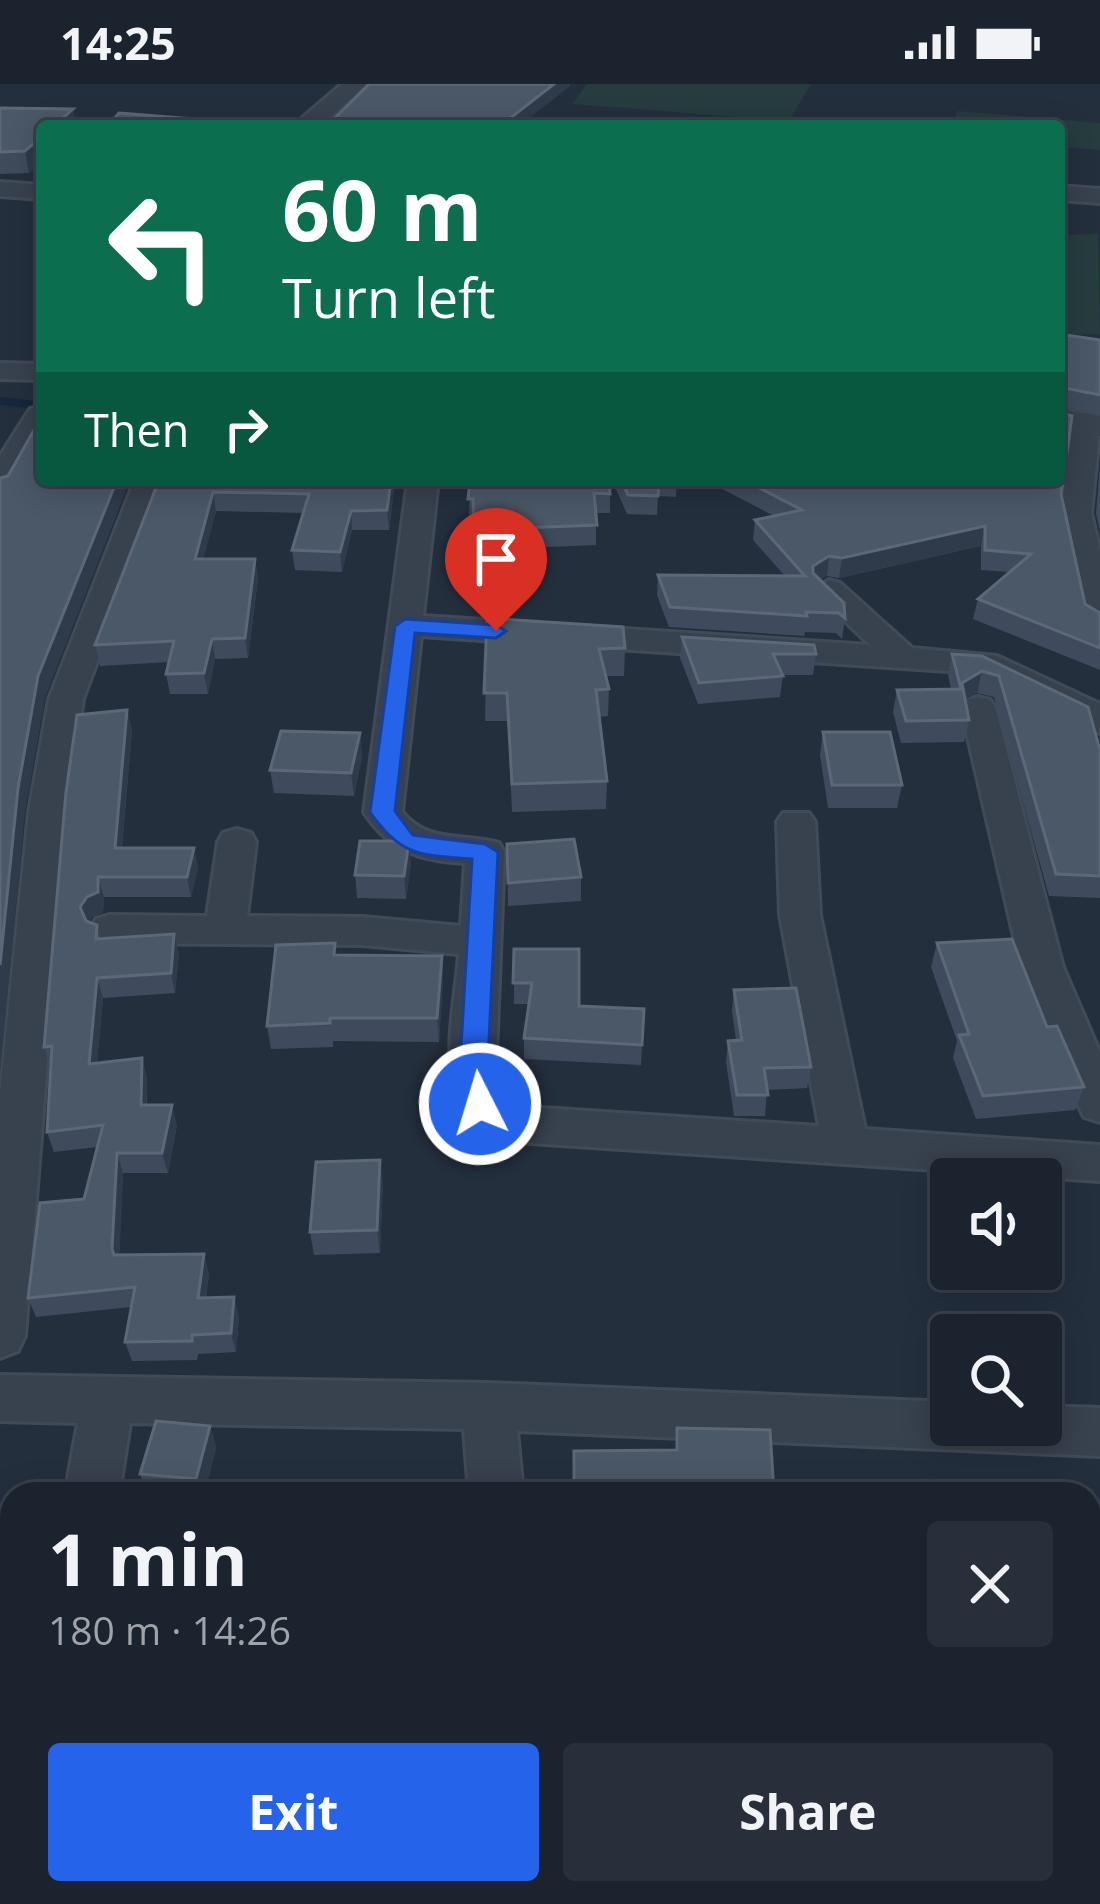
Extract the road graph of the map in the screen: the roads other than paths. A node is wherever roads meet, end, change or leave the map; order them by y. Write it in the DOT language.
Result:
graph roads {
  1 [pos="356,84"];
  2 [pos="312,120"];
  3 [pos="0,189"];
  4 [pos="36,192"];
  5 [pos="1065,193"];
  6 [pos="1100,196"];
  7 [pos="0,371"];
  8 [pos="36,372"];
  9 [pos="1082,423"];
  10 [pos="36,426"];
  11 [pos="0,485"];
  12 [pos="148,486"];
  13 [pos="422,486"];
  14 [pos="830,590"];
  15 [pos="1100,623"];
  16 [pos="405,626"];
  17 [pos="902,657"];
  18 [pos="977,707"];
  19 [pos="1099,718"];
  20 [pos="796,822"];
  21 [pos="237,842"];
  22 [pos="110,929"];
  23 [pos="225,930"];
  24 [pos="481,942"];
  25 [pos="1100,1105"];
  26 [pos="847,1147"];
  27 [pos="1100,1163"];
  28 [pos="0,1336"];
  29 [pos="0,1398"];
  30 [pos="108,1400"];
  31 [pos="488,1406"];
  32 [pos="1100,1432"];
  33 [pos="94,1482"];
  34 [pos="495,1482"];
  1 -- 2 [label="street"];
  3 -- 4 [label="street"];
  5 -- 6 [label="street"];
  7 -- 8 [label="street"];
  9 -- 15 [label="street"];
  10 -- 11 [label="street"];
  12 -- 28 [label="street"];
  13 -- 16 [label="street"];
  14 -- 17 [label="street"];
  16 -- 17 [label="street"];
  16 -- 24 [label="street"];
  17 -- 19 [label="street"];
  18 -- 25 [label="street"];
  20 -- 26 [label="street"];
  21 -- 23 [label="street"];
  22 -- 23 [label="street"];
  23 -- 24 [label="street"];
  24 -- 26 [label="street"];
  26 -- 27 [label="street"];
  29 -- 30 [label="street"];
  30 -- 31 [label="street"];
  30 -- 33 [label="street"];
  31 -- 32 [label="street"];
  31 -- 34 [label="street"];
}
